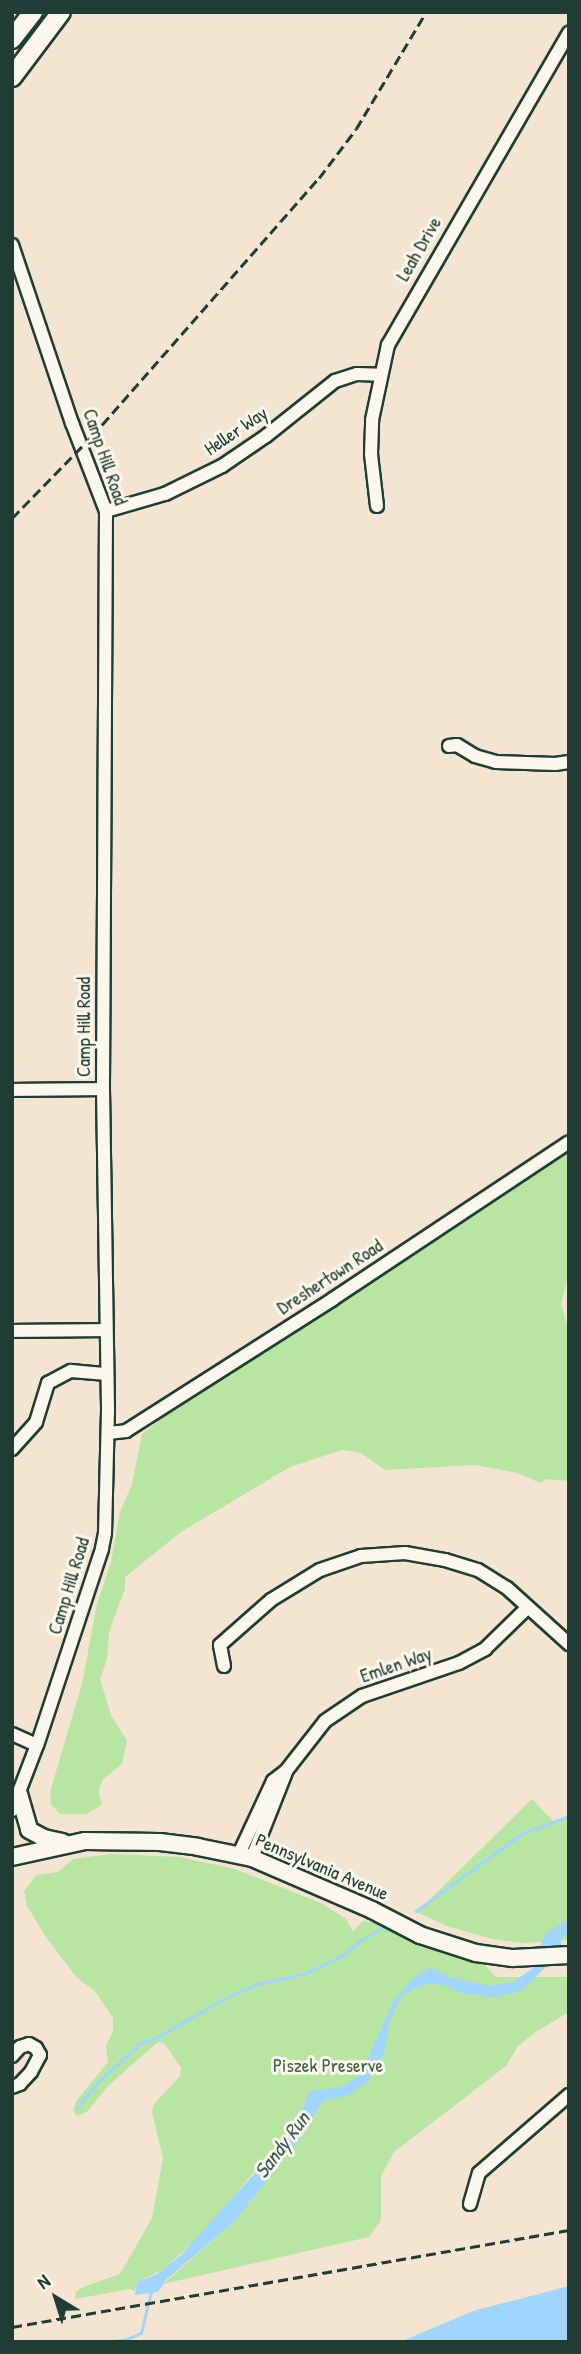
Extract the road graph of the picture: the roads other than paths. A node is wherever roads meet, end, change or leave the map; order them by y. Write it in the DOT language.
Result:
graph roads {
  1 [pos="33,12"];
  2 [pos="61,12"];
  3 [pos="569,33"];
  4 [pos="12,39"];
  5 [pos="12,76"];
  6 [pos="12,245"];
  7 [pos="380,375"];
  8 [pos="377,506"];
  9 [pos="106,511"];
  10 [pos="449,746"];
  11 [pos="569,762"];
  12 [pos="103,1089"];
  13 [pos="12,1090"];
  14 [pos="569,1142"];
  15 [pos="106,1330"];
  16 [pos="12,1331"];
  17 [pos="107,1374"];
  18 [pos="126,1431"];
  19 [pos="108,1433"];
  20 [pos="12,1449"];
  21 [pos="107,1460"];
  22 [pos="528,1607"];
  23 [pos="569,1644"];
  24 [pos="224,1666"];
  25 [pos="12,1734"];
  26 [pos="37,1745"];
  27 [pos="19,1794"];
  28 [pos="12,1810"];
  29 [pos="69,1843"];
  30 [pos="245,1856"];
  31 [pos="12,1857"];
  32 [pos="566,1956"];
  33 [pos="12,2056"];
  34 [pos="12,2087"];
  35 [pos="569,2095"];
  36 [pos="470,2204"];
  1 -- 4 [label="highway"];
  2 -- 5 [label="highway"];
  3 -- 7 [label="street, Leah Drive"];
  6 -- 9 [label="street, Camp Hill Road"];
  7 -- 8 [label="street, Leah Drive"];
  7 -- 9 [label="street, Heller Way"];
  9 -- 12 [label="street, Camp Hill Road"];
  10 -- 11 [label="street"];
  12 -- 13 [label="street"];
  12 -- 15 [label="street, Camp Hill Road"];
  14 -- 18 [label="street, Dreshertown Road"];
  15 -- 16 [label="street"];
  15 -- 17 [label="street, Camp Hill Road"];
  17 -- 19 [label="street, Camp Hill Road"];
  17 -- 20 [label="street"];
  18 -- 19 [label="street, Dreshertown Road"];
  18 -- 21 [label="street"];
  19 -- 21 [label="street, Camp Hill Road"];
  21 -- 26 [label="street, Camp Hill Road"];
  22 -- 23 [label="street"];
  22 -- 24 [label="street"];
  22 -- 30 [label="street, Emlen Way"];
  25 -- 26 [label="street"];
  26 -- 27 [label="street, Camp Hill Road"];
  27 -- 28 [label="street, Camp Hill Road"];
  27 -- 29 [label="main road"];
  29 -- 30 [label="main road, Pennsylvania Avenue"];
  29 -- 31 [label="main road, Pennsylvania Avenue"];
  30 -- 32 [label="main road, Pennsylvania Avenue"];
  33 -- 34 [label="street"];
  35 -- 36 [label="street"];
}
